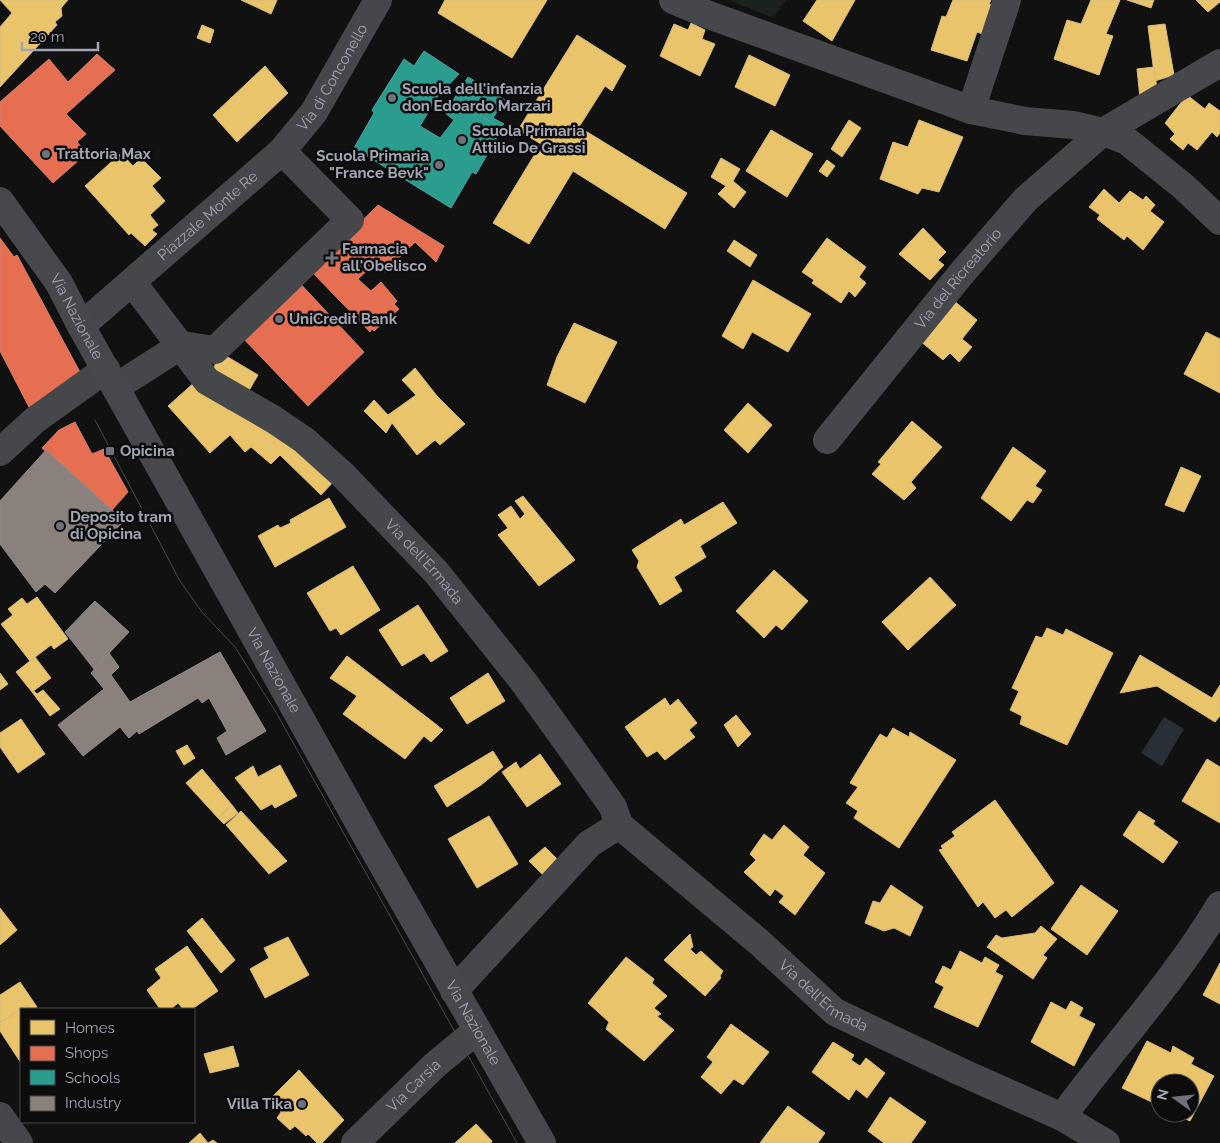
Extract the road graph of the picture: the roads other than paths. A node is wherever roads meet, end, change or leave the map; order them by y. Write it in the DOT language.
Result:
graph roads {
  1 [pos="378,0"];
  2 [pos="673,0"];
  3 [pos="1007,0"];
  4 [pos="1220,63"];
  5 [pos="971,110"];
  6 [pos="1103,132"];
  7 [pos="282,151"];
  8 [pos="0,201"];
  9 [pos="1220,221"];
  10 [pos="132,282"];
  11 [pos="81,326"];
  12 [pos="182,345"];
  13 [pos="111,378"];
  14 [pos="827,440"];
  15 [pos="0,452"];
  16 [pos="619,825"];
  17 [pos="1220,905"];
  18 [pos="454,992"];
  19 [pos="476,1031"];
  20 [pos="0,1116"];
  21 [pos="1062,1117"];
  22 [pos="19,1143"];
  23 [pos="355,1143"];
  24 [pos="542,1143"];
  25 [pos="1106,1143"];
  1 -- 7 [label="street, Via di Conconello"];
  2 -- 5 [label="street"];
  3 -- 5 [label="street"];
  4 -- 6 [label="street, Via del Ricreatorio"];
  5 -- 6 [label="street"];
  6 -- 9 [label="street"];
  6 -- 14 [label="street, Via del Ricreatorio"];
  7 -- 10 [label="street, Piazzale Monte Re"];
  7 -- 12 [label="street"];
  8 -- 11 [label="main road, Via Nazionale"];
  10 -- 11 [label="street, Piazzale Monte Re"];
  10 -- 12 [label="street, Via dell'Ermada"];
  11 -- 13 [label="main road, Via Nazionale"];
  12 -- 13 [label="street"];
  12 -- 16 [label="street, Via dell'Ermada"];
  13 -- 15 [label="street"];
  13 -- 18 [label="main road, Via Nazionale"];
  16 -- 18 [label="street"];
  16 -- 21 [label="street, Via dell'Ermada"];
  17 -- 21 [label="street"];
  18 -- 19 [label="main road, Via Nazionale"];
  19 -- 23 [label="street, Via Carsia"];
  19 -- 24 [label="main road, Via Nazionale"];
  20 -- 22 [label="street"];
  21 -- 25 [label="street, Via dell'Ermada"];
}
